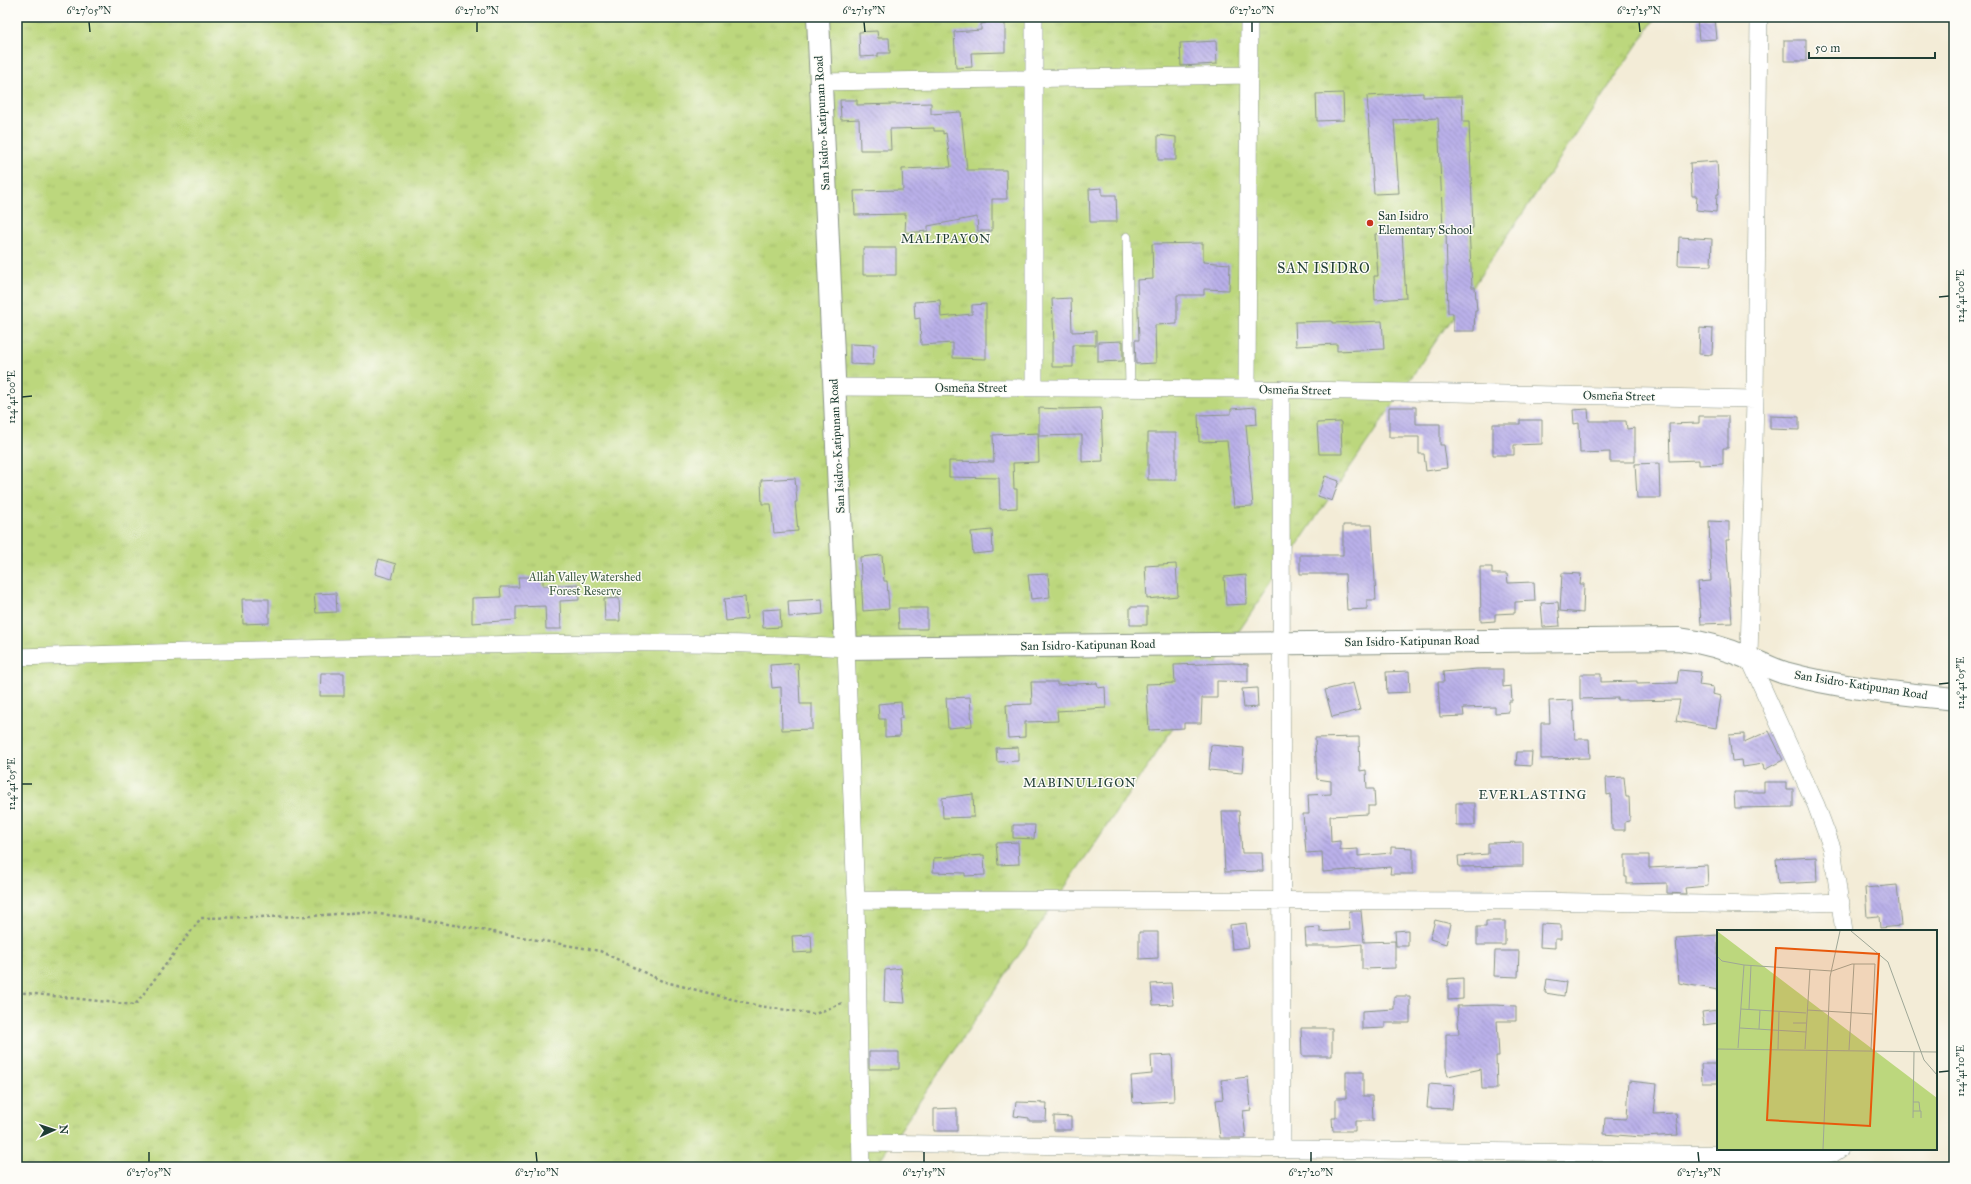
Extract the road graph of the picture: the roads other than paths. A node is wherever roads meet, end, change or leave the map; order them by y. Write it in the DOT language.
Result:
graph roads {
  1 [pos="818,17"];
  2 [pos="1034,17"];
  3 [pos="1249,17"];
  4 [pos="1759,17"];
  5 [pos="1249,75"];
  6 [pos="1034,78"];
  7 [pos="820,82"];
  8 [pos="1127,237"];
  9 [pos="834,387"];
  10 [pos="1034,388"];
  11 [pos="1130,389"];
  12 [pos="1247,389"];
  13 [pos="1280,389"];
  14 [pos="1755,399"];
  15 [pos="1281,642"];
  16 [pos="846,648"];
  17 [pos="17,657"];
  18 [pos="1749,658"];
  19 [pos="1954,698"];
  20 [pos="856,900"];
  21 [pos="1282,901"];
  22 [pos="1841,902"];
  23 [pos="1844,930"];
  24 [pos="861,1143"];
  25 [pos="1282,1149"];
  26 [pos="1838,1150"];
  27 [pos="861,1167"];
  1 -- 7 [label="street, San Isidro-Katipunan Road"];
  2 -- 6 [label="street"];
  3 -- 5 [label="street"];
  4 -- 14 [label="street"];
  5 -- 6 [label="street"];
  5 -- 12 [label="street"];
  6 -- 7 [label="street"];
  6 -- 10 [label="street"];
  7 -- 9 [label="street, San Isidro-Katipunan Road"];
  8 -- 11 [label="lane"];
  9 -- 10 [label="street, Osmeña Street"];
  9 -- 16 [label="street, San Isidro-Katipunan Road"];
  10 -- 11 [label="street, Osmeña Street"];
  11 -- 12 [label="street, Osmeña Street"];
  12 -- 13 [label="street, Osmeña Street"];
  13 -- 14 [label="street, Osmeña Street"];
  13 -- 15 [label="street"];
  14 -- 18 [label="street"];
  15 -- 16 [label="street, San Isidro-Katipunan Road"];
  15 -- 18 [label="street, San Isidro-Katipunan Road"];
  15 -- 21 [label="street"];
  16 -- 17 [label="street"];
  16 -- 20 [label="street"];
  18 -- 19 [label="street, San Isidro-Katipunan Road"];
  18 -- 22 [label="street"];
  20 -- 21 [label="street"];
  20 -- 24 [label="street"];
  21 -- 22 [label="street"];
  21 -- 25 [label="street"];
  22 -- 23 [label="street"];
  24 -- 25 [label="street"];
  24 -- 27 [label="street"];
  25 -- 26 [label="street"];
}
